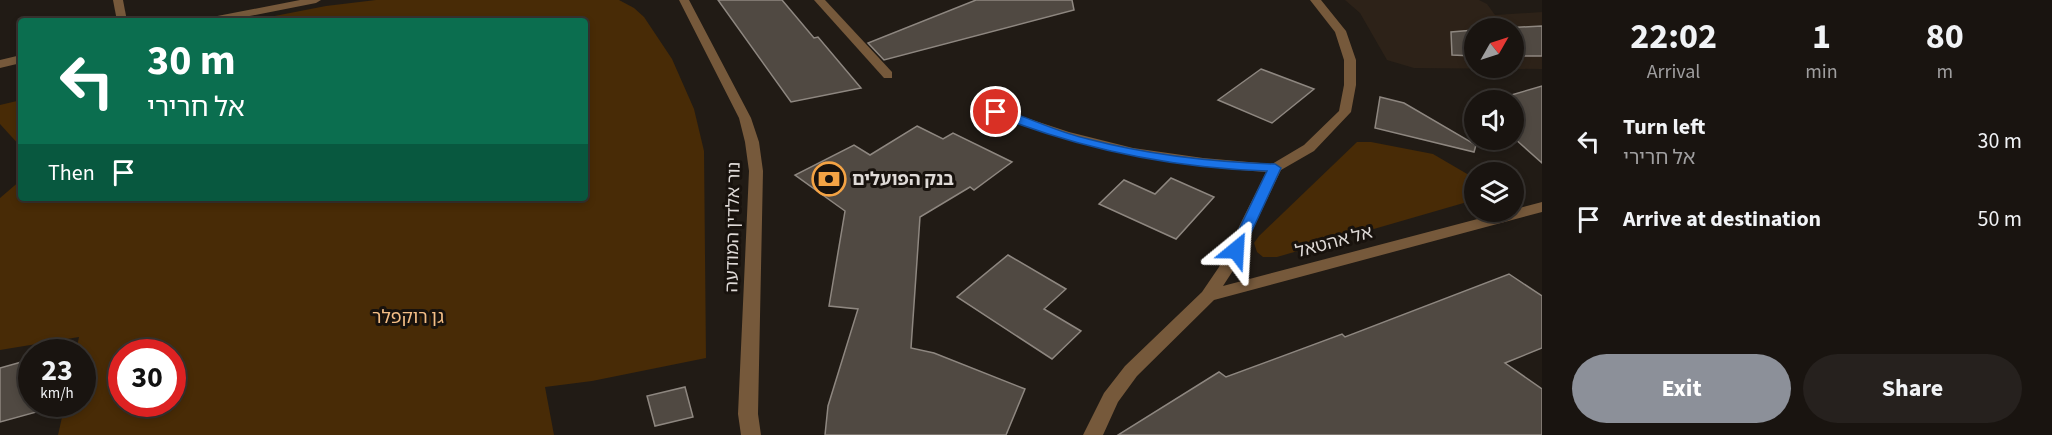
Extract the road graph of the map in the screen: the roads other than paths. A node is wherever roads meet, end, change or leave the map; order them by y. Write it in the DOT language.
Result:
graph roads {
  1 [pos="118,0"];
  2 [pos="316,0"];
  3 [pos="684,0"];
  4 [pos="819,0"];
  5 [pos="1315,0"];
  6 [pos="121,18"];
  7 [pos="223,18"];
  8 [pos="18,60"];
  9 [pos="0,64"];
  10 [pos="888,75"];
  11 [pos="996,112"];
  12 [pos="1275,168"];
  13 [pos="1542,207"];
  14 [pos="1208,296"];
  15 [pos="751,435"];
  16 [pos="1093,435"];
  1 -- 6 [label="street"];
  2 -- 7 [label="street"];
  3 -- 15 [label="street, נור אלדין המודעה"];
  4 -- 10 [label="street"];
  5 -- 12 [label="street"];
  8 -- 9 [label="street"];
  11 -- 12 [label="street"];
  12 -- 14 [label="street"];
  13 -- 14 [label="street, אל אהטאל"];
  14 -- 16 [label="street, אל אהטאל"];
}
